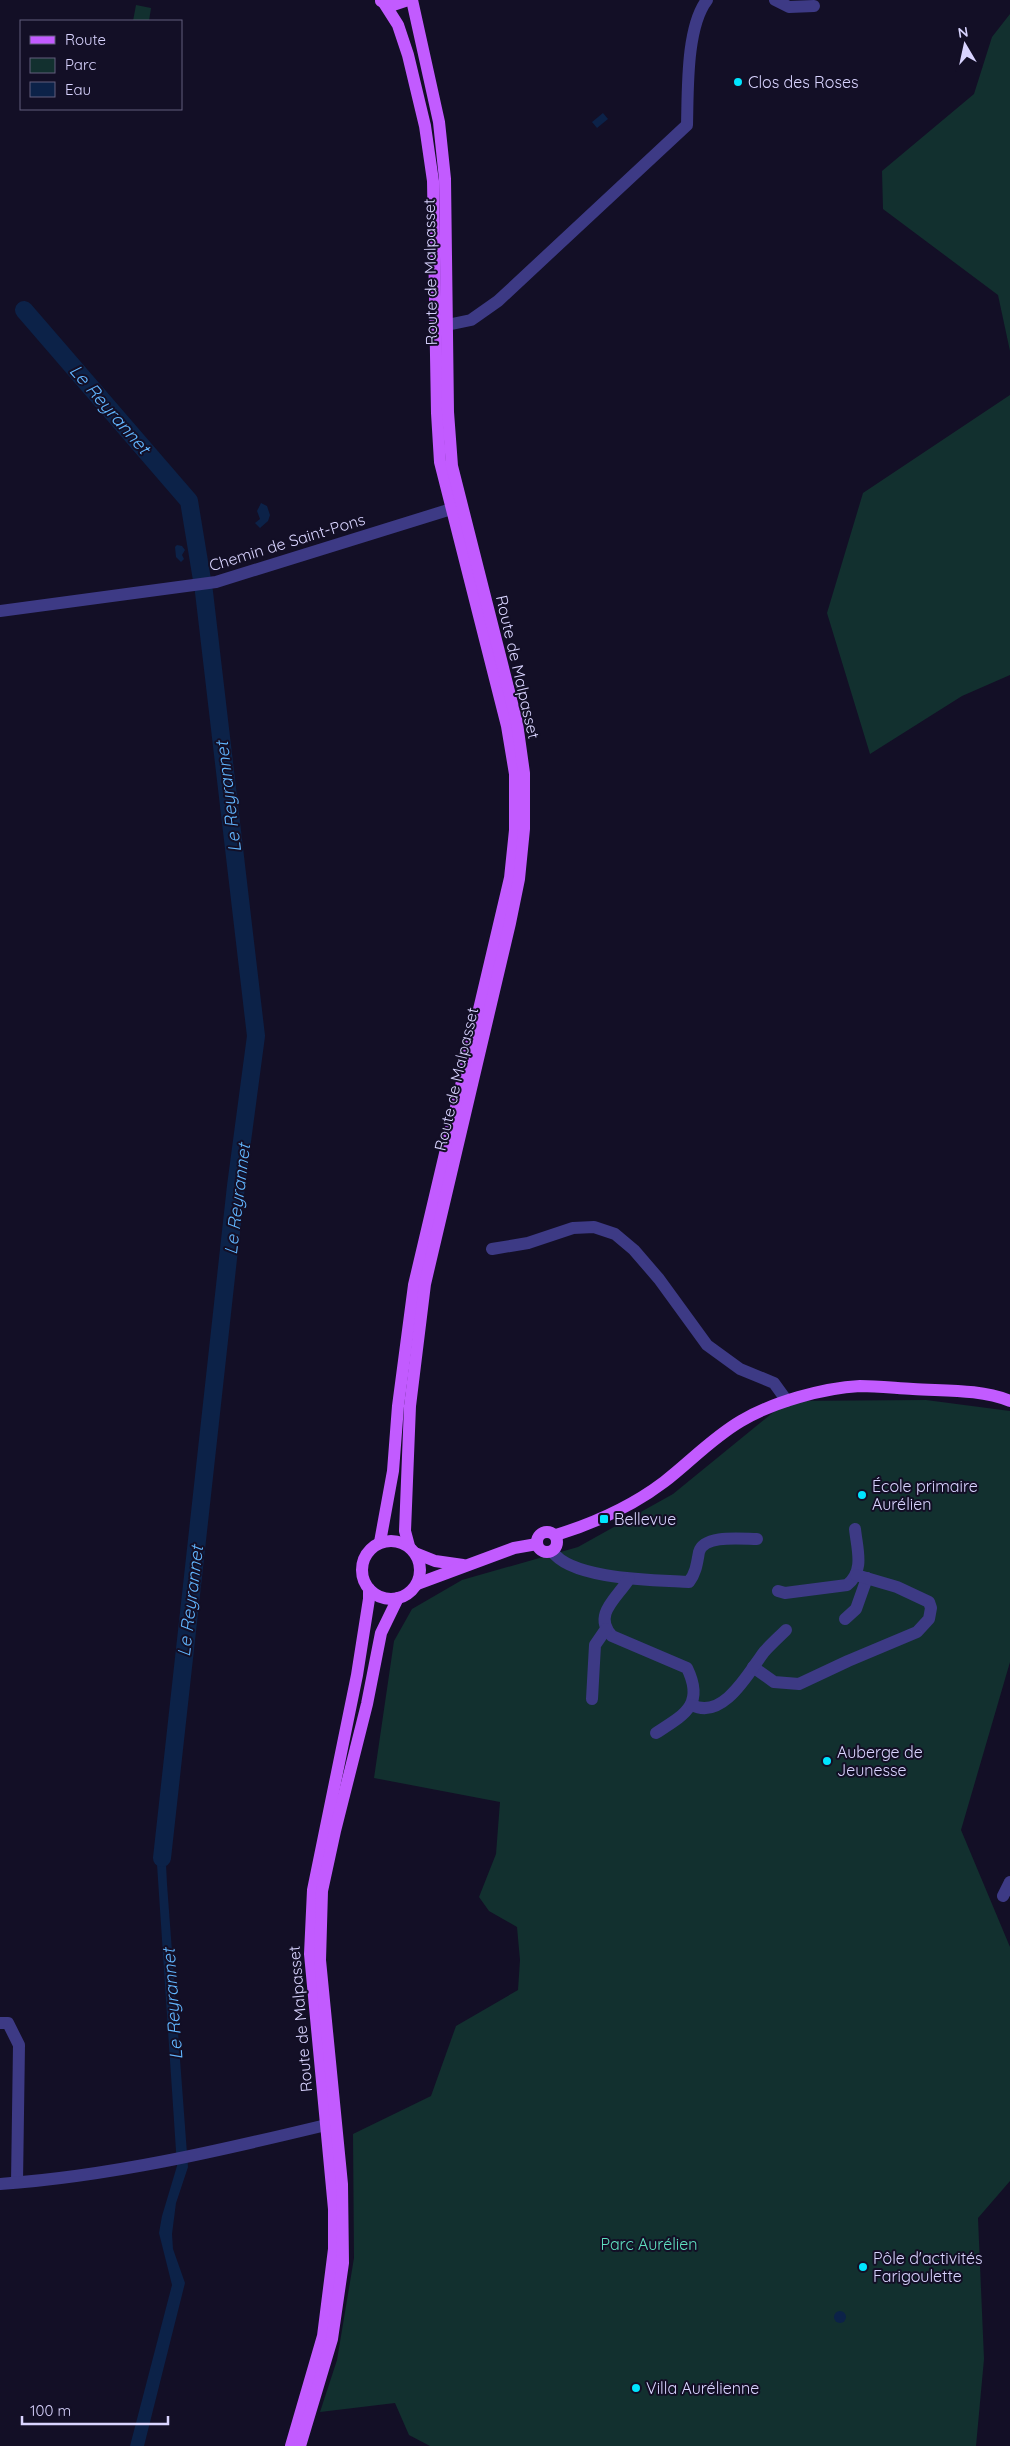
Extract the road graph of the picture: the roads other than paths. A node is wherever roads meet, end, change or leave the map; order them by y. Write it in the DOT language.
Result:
graph roads {
  1 [pos="410,0"];
  2 [pos="707,0"];
  3 [pos="775,0"];
  4 [pos="381,1"];
  5 [pos="814,6"];
  6 [pos="448,325"];
  7 [pos="456,508"];
  8 [pos="0,611"];
  9 [pos="492,1249"];
  10 [pos="787,1401"];
  11 [pos="1010,1401"];
  12 [pos="855,1529"];
  13 [pos="556,1535"];
  14 [pos="757,1540"];
  15 [pos="380,1542"];
  16 [pos="537,1544"];
  17 [pos="412,1549"];
  18 [pos="552,1551"];
  19 [pos="470,1564"];
  20 [pos="861,1577"];
  21 [pos="629,1579"];
  22 [pos="417,1584"];
  23 [pos="369,1589"];
  24 [pos="778,1591"];
  25 [pos="398,1598"];
  26 [pos="846,1619"];
  27 [pos="606,1630"];
  28 [pos="786,1630"];
  29 [pos="753,1667"];
  30 [pos="592,1699"];
  31 [pos="692,1705"];
  32 [pos="656,1733"];
  33 [pos="1010,1882"];
  34 [pos="1003,1896"];
  35 [pos="0,2023"];
  36 [pos="326,2125"];
  37 [pos="17,2182"];
  38 [pos="0,2184"];
  39 [pos="302,2425"];
  40 [pos="291,2446"];
  41 [pos="300,2446"];
  1 -- 4 [label="main road"];
  1 -- 6 [label="main road, Route de Malpasset"];
  2 -- 6 [label="street"];
  3 -- 5 [label="street"];
  4 -- 7 [label="main road, Route de Malpasset"];
  6 -- 7 [label="main road, Route de Malpasset"];
  7 -- 8 [label="street, Chemin de Saint-Pons"];
  7 -- 15 [label="main road, Route de Malpasset"];
  7 -- 17 [label="main road, Route de Malpasset"];
  9 -- 10 [label="street"];
  10 -- 11 [label="main road"];
  10 -- 13 [label="main road"];
  12 -- 20 [label="street"];
  13 -- 16 [label="main road"];
  13 -- 18 [label="main road"];
  14 -- 21 [label="street"];
  15 -- 17 [label="main road"];
  15 -- 23 [label="main road"];
  16 -- 18 [label="main road"];
  16 -- 19 [label="main road"];
  17 -- 19 [label="main road"];
  17 -- 22 [label="main road"];
  18 -- 21 [label="street"];
  19 -- 22 [label="main road"];
  20 -- 24 [label="street"];
  20 -- 26 [label="street"];
  20 -- 29 [label="street"];
  21 -- 27 [label="street"];
  22 -- 25 [label="main road"];
  23 -- 25 [label="main road"];
  23 -- 36 [label="main road, Route de Malpasset"];
  25 -- 39 [label="main road, Route de Malpasset"];
  27 -- 30 [label="street"];
  27 -- 31 [label="street"];
  28 -- 29 [label="street"];
  29 -- 31 [label="street"];
  31 -- 32 [label="street"];
  33 -- 34 [label="street"];
  35 -- 37 [label="street"];
  36 -- 37 [label="street"];
  36 -- 39 [label="main road, Route de Malpasset"];
  37 -- 38 [label="street"];
  39 -- 40 [label="main road, Route de Malpasset"];
  39 -- 41 [label="main road, Route de Malpasset"];
}
